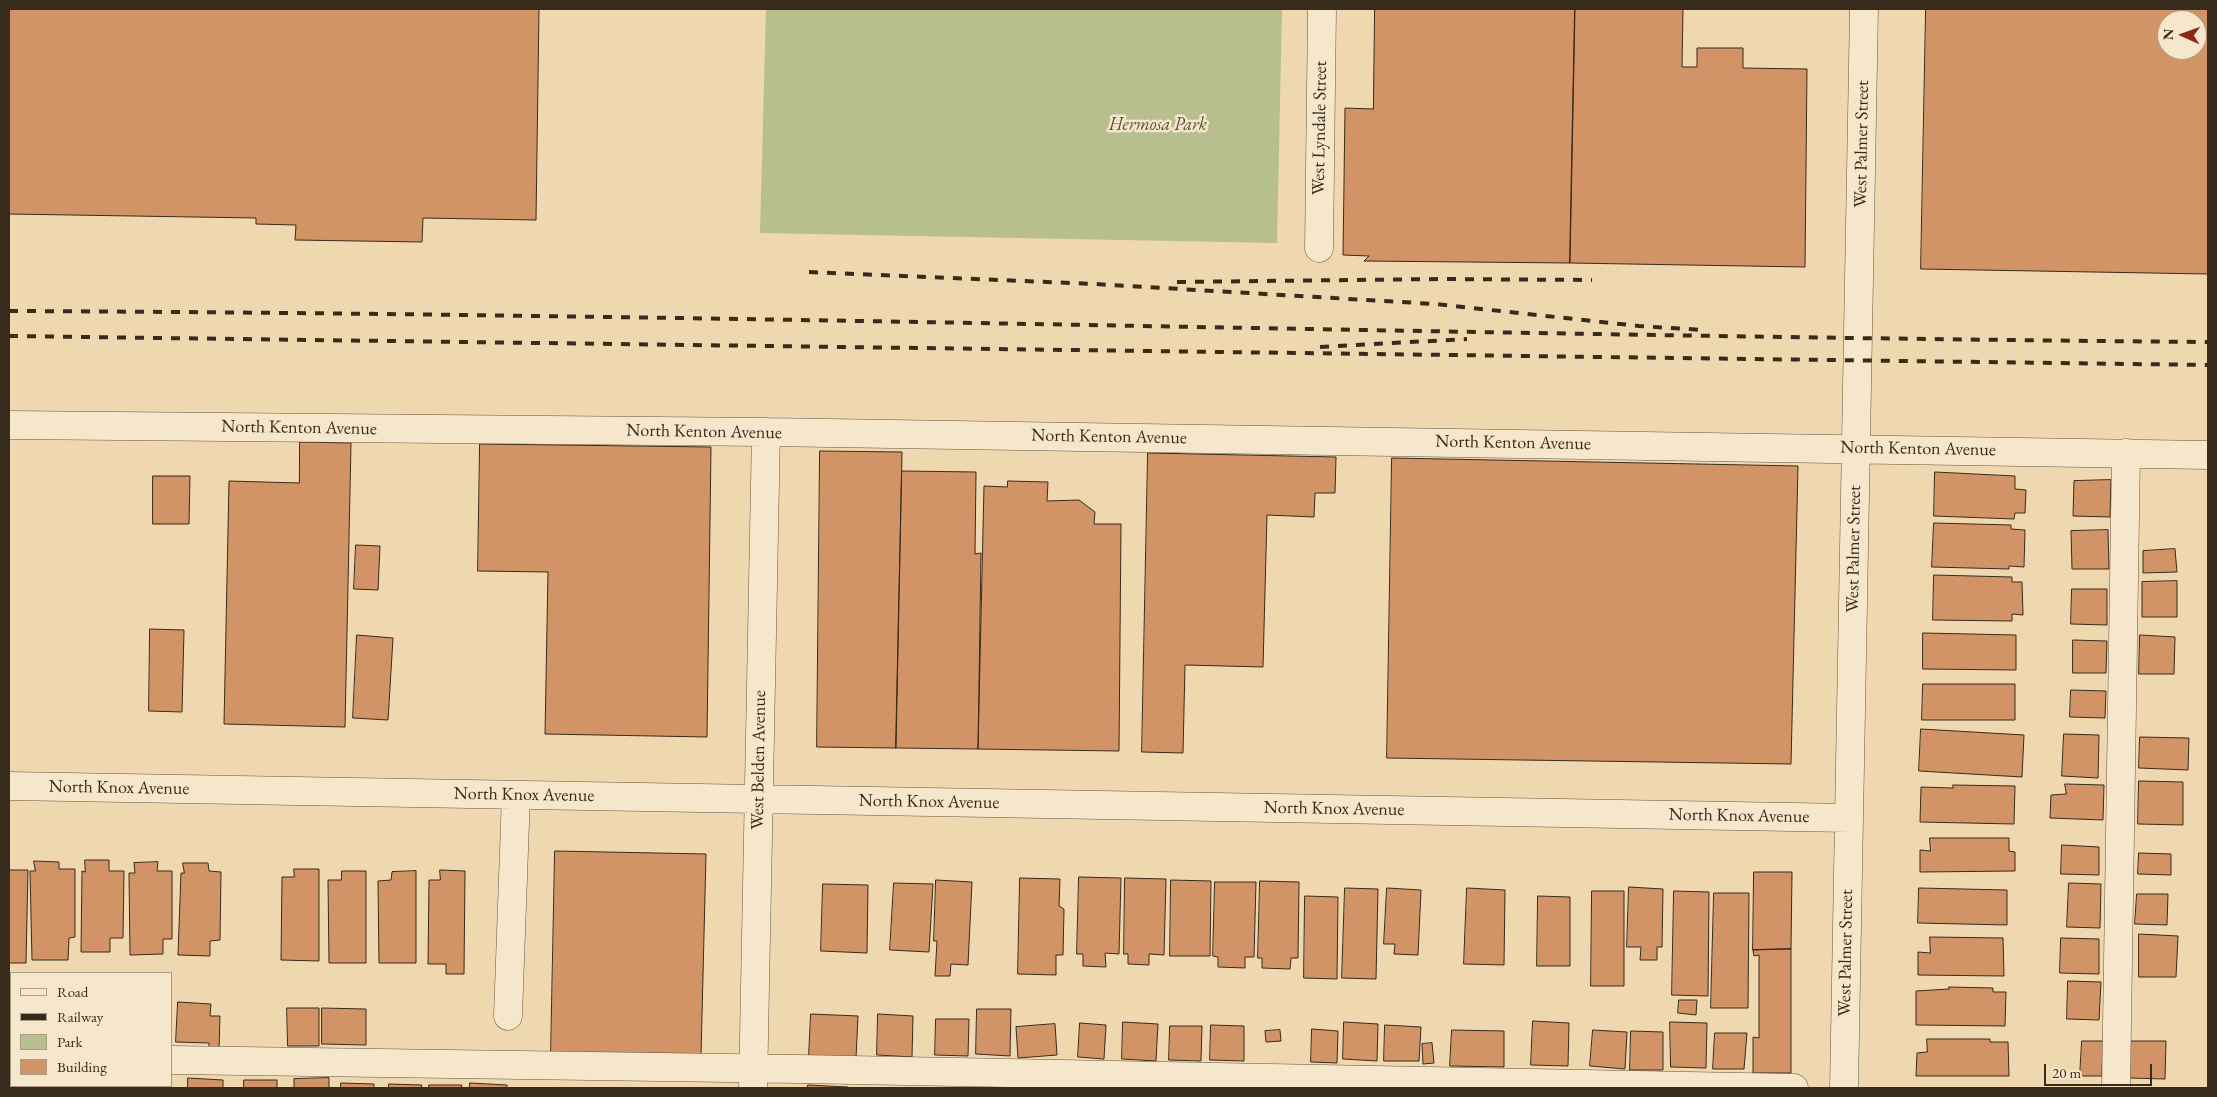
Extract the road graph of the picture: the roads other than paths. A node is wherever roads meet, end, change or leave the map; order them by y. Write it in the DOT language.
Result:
graph roads {
  1 [pos="1322,9"];
  2 [pos="1864,9"];
  3 [pos="1319,248"];
  4 [pos="9,425"];
  5 [pos="766,432"];
  6 [pos="1856,448"];
  7 [pos="2126,453"];
  8 [pos="2208,455"];
  9 [pos="9,786"];
  10 [pos="516,795"];
  11 [pos="759,799"];
  12 [pos="1849,818"];
  13 [pos="508,1016"];
  14 [pos="172,1060"];
  15 [pos="753,1078"];
  16 [pos="1794,1088"];
  17 [pos="1844,1088"];
  18 [pos="2116,1088"];
  1 -- 3 [label="street, West Lyndale Street"];
  2 -- 6 [label="street, West Palmer Street"];
  4 -- 5 [label="street, North Kenton Avenue"];
  5 -- 6 [label="street, North Kenton Avenue"];
  5 -- 11 [label="street, West Belden Avenue"];
  6 -- 7 [label="street, North Kenton Avenue"];
  6 -- 12 [label="street, West Palmer Street"];
  7 -- 8 [label="street, North Kenton Avenue"];
  7 -- 18 [label="street"];
  9 -- 10 [label="street, North Knox Avenue"];
  10 -- 11 [label="street, North Knox Avenue"];
  10 -- 13 [label="street"];
  11 -- 12 [label="street, North Knox Avenue"];
  11 -- 15 [label="street, West Belden Avenue"];
  12 -- 17 [label="street, West Palmer Street"];
  14 -- 15 [label="street"];
  15 -- 16 [label="street"];
}
